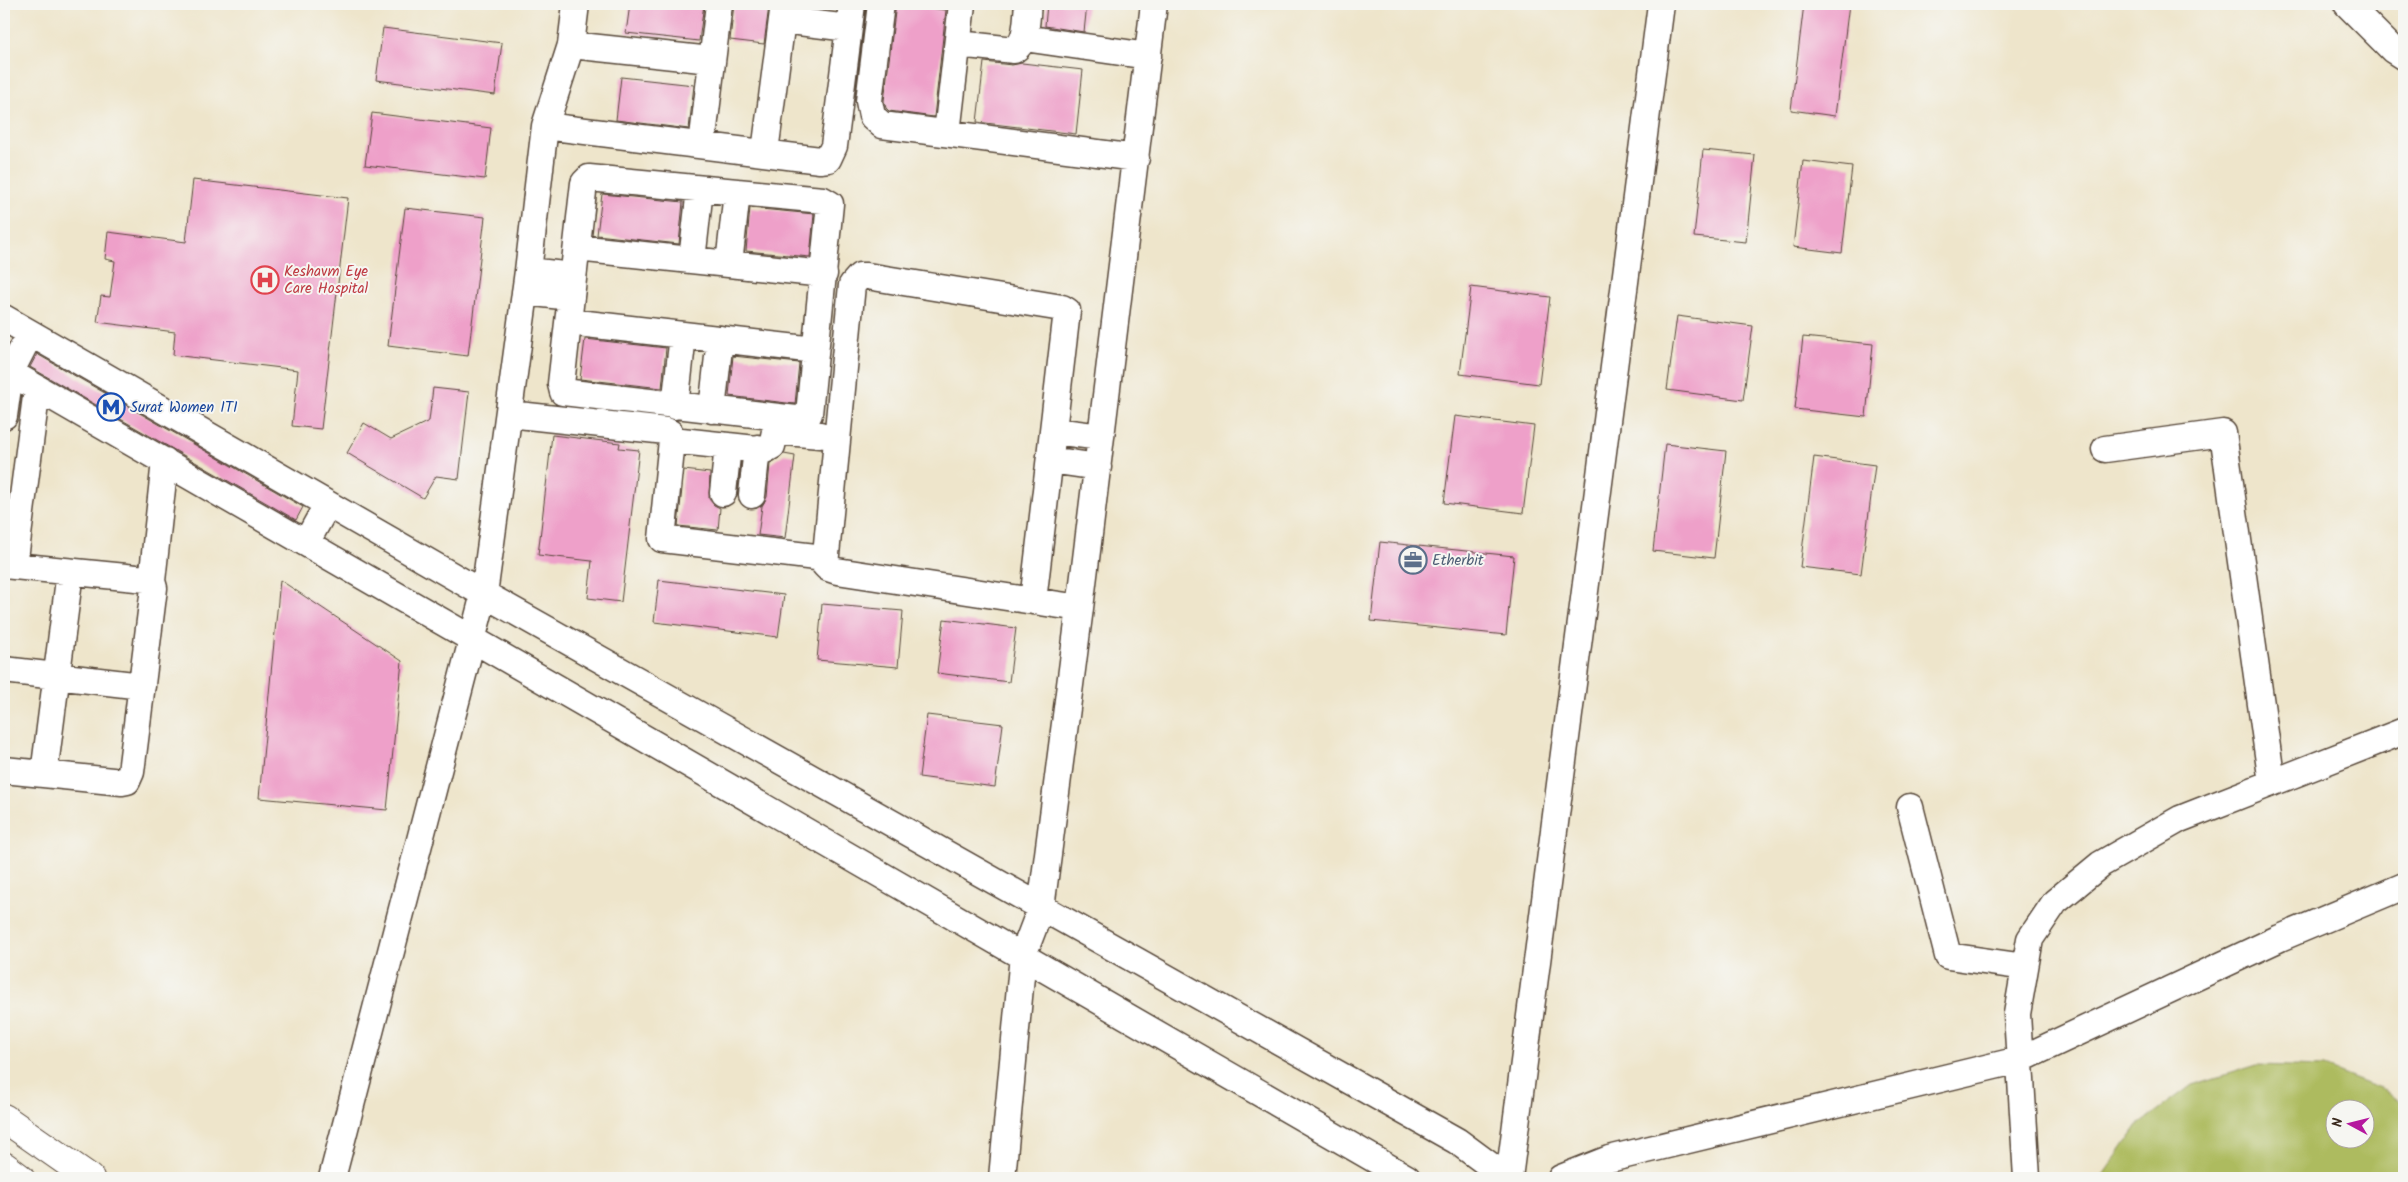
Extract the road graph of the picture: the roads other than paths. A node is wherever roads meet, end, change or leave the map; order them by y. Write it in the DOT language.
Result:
graph roads {
  1 [pos="576,4"];
  2 [pos="719,4"];
  3 [pos="882,4"];
  4 [pos="962,4"];
  5 [pos="1028,4"];
  6 [pos="1154,4"];
  7 [pos="1661,4"];
  8 [pos="2347,4"];
  9 [pos="783,12"];
  10 [pos="851,16"];
  11 [pos="1024,38"];
  12 [pos="958,44"];
  13 [pos="571,45"];
  14 [pos="1148,56"];
  15 [pos="2404,58"];
  16 [pos="711,60"];
  17 [pos="545,126"];
  18 [pos="947,133"];
  19 [pos="702,145"];
  20 [pos="765,152"];
  21 [pos="1136,158"];
  22 [pos="700,189"];
  23 [pos="738,192"];
  24 [pos="577,248"];
  25 [pos="692,260"];
  26 [pos="729,264"];
  27 [pos="824,274"];
  28 [pos="526,282"];
  29 [pos="571,298"];
  30 [pos="4,318"];
  31 [pos="30,334"];
  32 [pos="683,335"];
  33 [pos="720,339"];
  34 [pos="815,350"];
  35 [pos="7,371"];
  36 [pos="37,389"];
  37 [pos="675,406"];
  38 [pos="712,410"];
  39 [pos="509,414"];
  40 [pos="4,416"];
  41 [pos="1054,431"];
  42 [pos="820,435"];
  43 [pos="1101,437"];
  44 [pos="672,440"];
  45 [pos="728,446"];
  46 [pos="757,448"];
  47 [pos="2105,448"];
  48 [pos="1050,460"];
  49 [pos="165,461"];
  50 [pos="1098,467"];
  51 [pos="722,493"];
  52 [pos="752,495"];
  53 [pos="328,505"];
  54 [pos="306,543"];
  55 [pos="824,558"];
  56 [pos="9,566"];
  57 [pos="70,572"];
  58 [pos="152,581"];
  59 [pos="484,594"];
  60 [pos="1033,601"];
  61 [pos="1080,608"];
  62 [pos="471,638"];
  63 [pos="4,670"];
  64 [pos="56,676"];
  65 [pos="142,686"];
  66 [pos="2404,731"];
  67 [pos="4,770"];
  68 [pos="44,774"];
  69 [pos="2272,783"];
  70 [pos="1910,806"];
  71 [pos="2404,886"];
  72 [pos="1041,908"];
  73 [pos="1023,955"];
  74 [pos="2025,967"];
  75 [pos="2019,1060"];
  76 [pos="4,1118"];
  77 [pos="4,1166"];
  78 [pos="20,1178"];
  79 [pos="90,1178"];
  80 [pos="332,1178"];
  81 [pos="1002,1178"];
  82 [pos="1407,1178"];
  83 [pos="1508,1178"];
  84 [pos="1561,1178"];
  85 [pos="2027,1178"];
  1 -- 13 [label="street"];
  2 -- 16 [label="street"];
  3 -- 18 [label="street"];
  4 -- 12 [label="street"];
  5 -- 11 [label="street"];
  6 -- 14 [label="street"];
  7 -- 83 [label="street"];
  8 -- 15 [label="street"];
  9 -- 10 [label="street"];
  9 -- 20 [label="street"];
  10 -- 20 [label="street"];
  11 -- 12 [label="street"];
  11 -- 14 [label="street"];
  12 -- 18 [label="street"];
  13 -- 16 [label="street"];
  13 -- 17 [label="street"];
  14 -- 21 [label="street"];
  16 -- 19 [label="street"];
  17 -- 19 [label="street"];
  17 -- 28 [label="street"];
  18 -- 21 [label="street"];
  19 -- 20 [label="street"];
  21 -- 43 [label="street"];
  22 -- 23 [label="street"];
  22 -- 24 [label="street"];
  22 -- 25 [label="street"];
  23 -- 26 [label="street"];
  23 -- 27 [label="street"];
  24 -- 25 [label="street"];
  24 -- 29 [label="street"];
  25 -- 26 [label="street"];
  26 -- 27 [label="street"];
  27 -- 34 [label="street"];
  28 -- 29 [label="street"];
  28 -- 39 [label="street"];
  29 -- 32 [label="street"];
  29 -- 37 [label="street"];
  30 -- 31 [label="street"];
  31 -- 35 [label="street"];
  31 -- 53 [label="street"];
  32 -- 33 [label="street"];
  32 -- 37 [label="street"];
  33 -- 34 [label="street"];
  33 -- 38 [label="street"];
  34 -- 38 [label="street"];
  35 -- 36 [label="street"];
  35 -- 40 [label="street"];
  36 -- 49 [label="street"];
  36 -- 56 [label="street"];
  37 -- 38 [label="street"];
  39 -- 44 [label="street"];
  39 -- 59 [label="street"];
  41 -- 43 [label="street"];
  41 -- 48 [label="street"];
  41 -- 55 [label="street"];
  42 -- 46 [label="street"];
  43 -- 50 [label="street"];
  44 -- 45 [label="street"];
  44 -- 55 [label="street"];
  45 -- 46 [label="street"];
  45 -- 51 [label="street"];
  46 -- 52 [label="street"];
  47 -- 69 [label="street"];
  48 -- 50 [label="street"];
  48 -- 60 [label="street"];
  49 -- 54 [label="street"];
  49 -- 58 [label="street"];
  50 -- 61 [label="street"];
  53 -- 54 [label="street"];
  53 -- 59 [label="street"];
  54 -- 62 [label="street"];
  55 -- 60 [label="street"];
  56 -- 57 [label="street"];
  57 -- 58 [label="street"];
  57 -- 64 [label="street"];
  58 -- 65 [label="street"];
  59 -- 62 [label="street"];
  59 -- 72 [label="street"];
  60 -- 61 [label="street"];
  61 -- 72 [label="street"];
  62 -- 73 [label="street"];
  62 -- 80 [label="street"];
  63 -- 64 [label="street"];
  64 -- 65 [label="street"];
  64 -- 68 [label="street"];
  65 -- 68 [label="street"];
  66 -- 69 [label="street"];
  67 -- 68 [label="street"];
  69 -- 74 [label="street"];
  70 -- 74 [label="street"];
  71 -- 75 [label="street"];
  72 -- 73 [label="street"];
  72 -- 83 [label="street"];
  73 -- 81 [label="street"];
  73 -- 82 [label="street"];
  74 -- 75 [label="street"];
  75 -- 84 [label="street"];
  75 -- 85 [label="street"];
  76 -- 79 [label="main road"];
  77 -- 78 [label="main road"];
}
